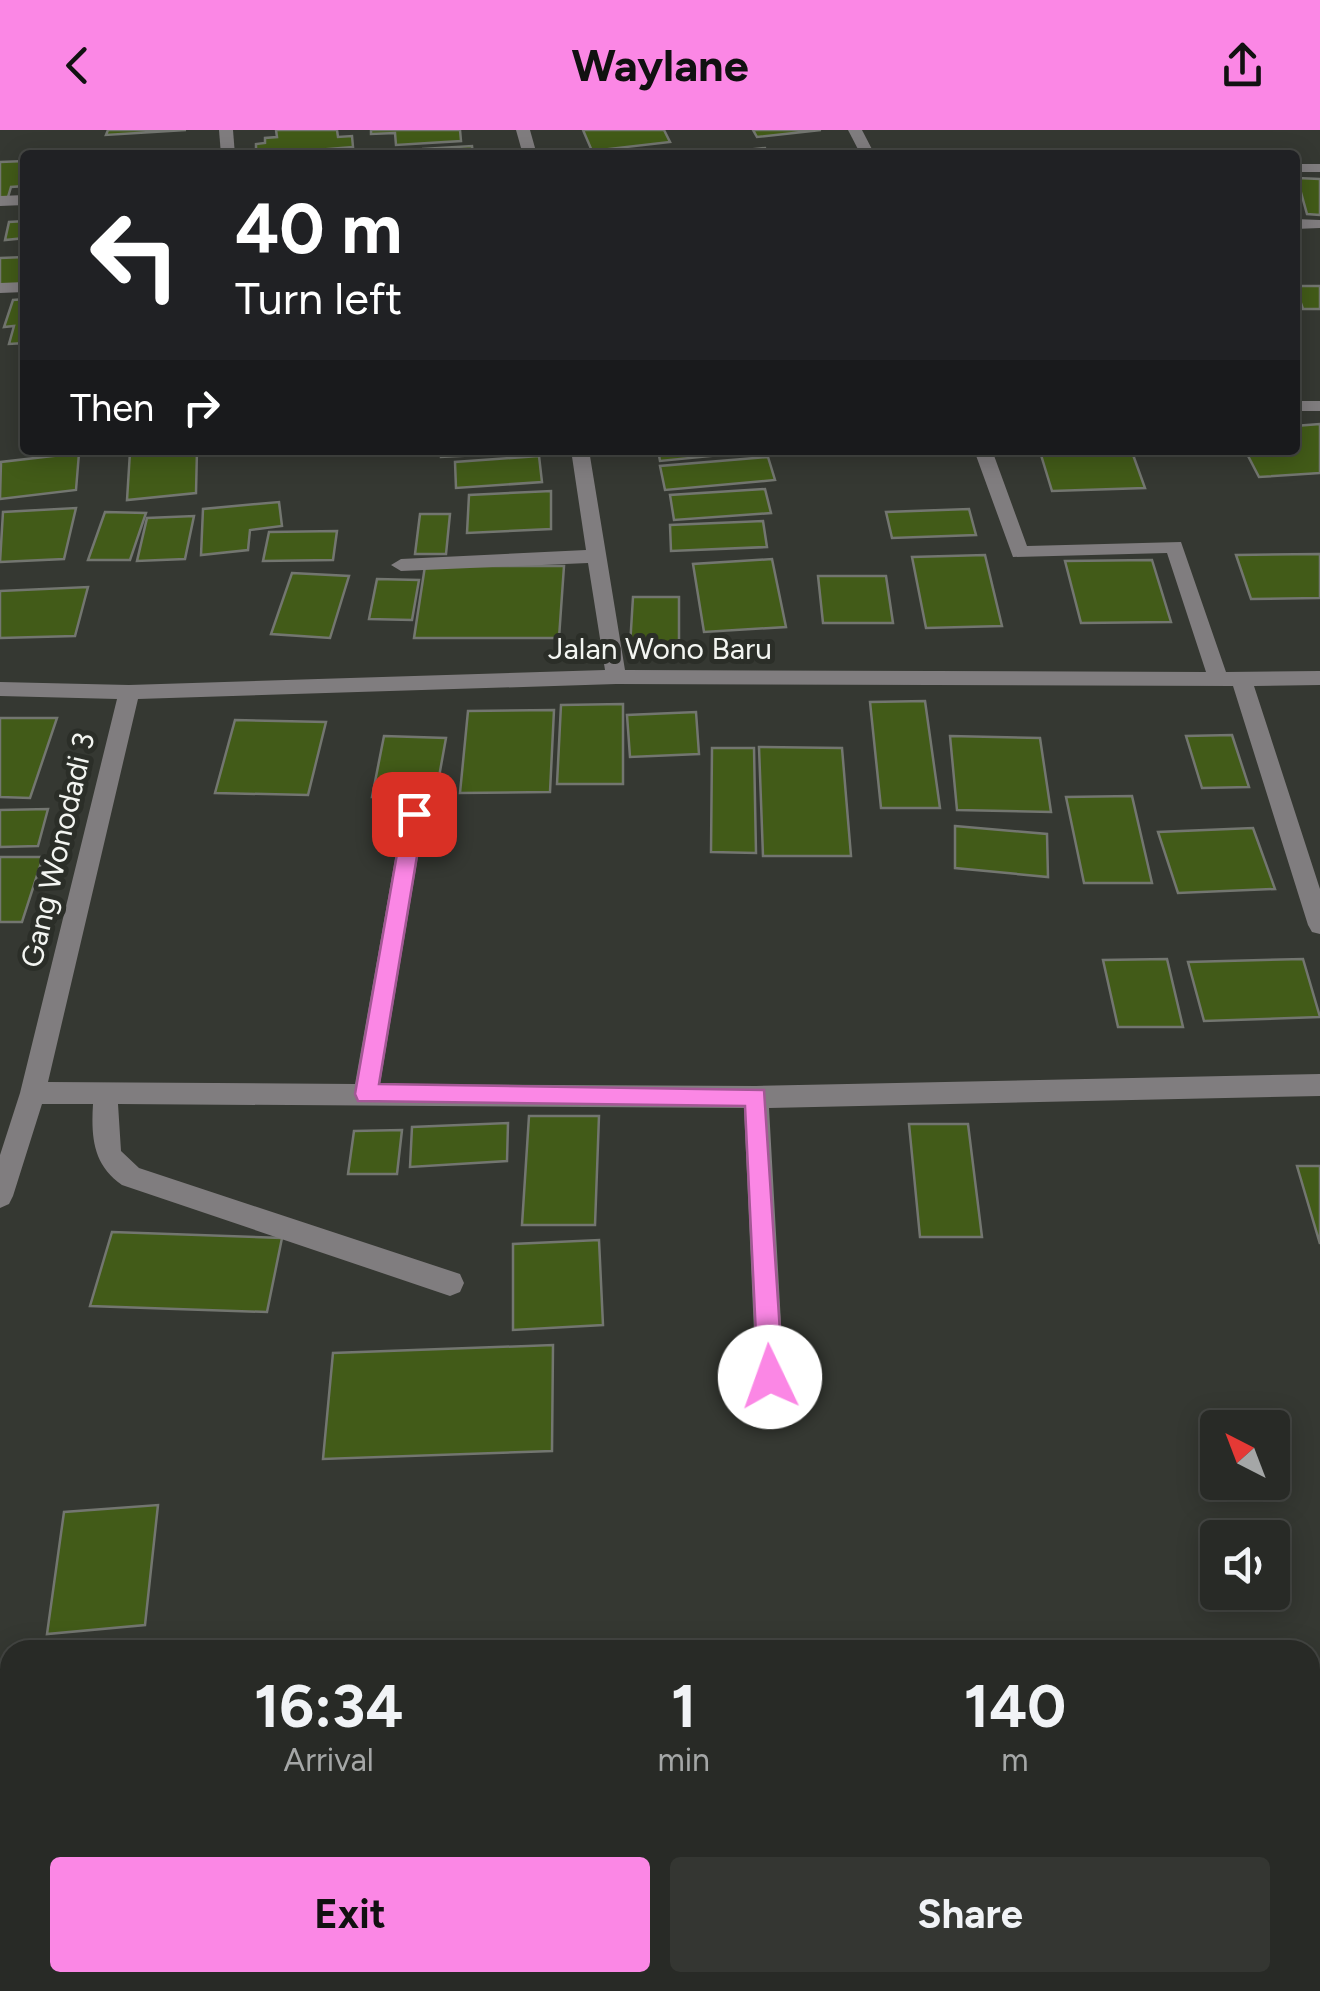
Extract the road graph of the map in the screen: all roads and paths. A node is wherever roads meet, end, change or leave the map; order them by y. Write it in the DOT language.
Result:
graph roads {
  1 [pos="1300,224"];
  2 [pos="1316,224"];
  3 [pos="581,455"];
  4 [pos="985,455"];
  5 [pos="597,556"];
  6 [pos="401,565"];
  7 [pos="616,678"];
  8 [pos="1229,678"];
  9 [pos="1320,678"];
  10 [pos="0,689"];
  11 [pos="129,692"];
  12 [pos="414,814"];
  13 [pos="1320,925"];
  14 [pos="1320,1085"];
  15 [pos="106,1092"];
  16 [pos="33,1093"];
  17 [pos="366,1094"];
  18 [pos="756,1096"];
  19 [pos="0,1196"];
  20 [pos="450,1283"];
  21 [pos="770,1377"];
  1 -- 2 [label="street"];
  3 -- 5 [label="street"];
  4 -- 8 [label="street"];
  5 -- 6 [label="street"];
  5 -- 7 [label="street"];
  7 -- 8 [label="street, Jalan Wono Baru"];
  7 -- 11 [label="street, Jalan Wono Baru"];
  8 -- 9 [label="street, Jalan Wono Baru"];
  8 -- 13 [label="street"];
  10 -- 11 [label="street, Jalan Wono Baru"];
  11 -- 16 [label="street, Gang Wonodadi 3"];
  12 -- 17 [label="street"];
  14 -- 18 [label="street"];
  15 -- 16 [label="street"];
  15 -- 17 [label="street"];
  15 -- 20 [label="street"];
  16 -- 19 [label="street, Gang Wonodadi 3"];
  17 -- 18 [label="street"];
  18 -- 21 [label="street"];
}
